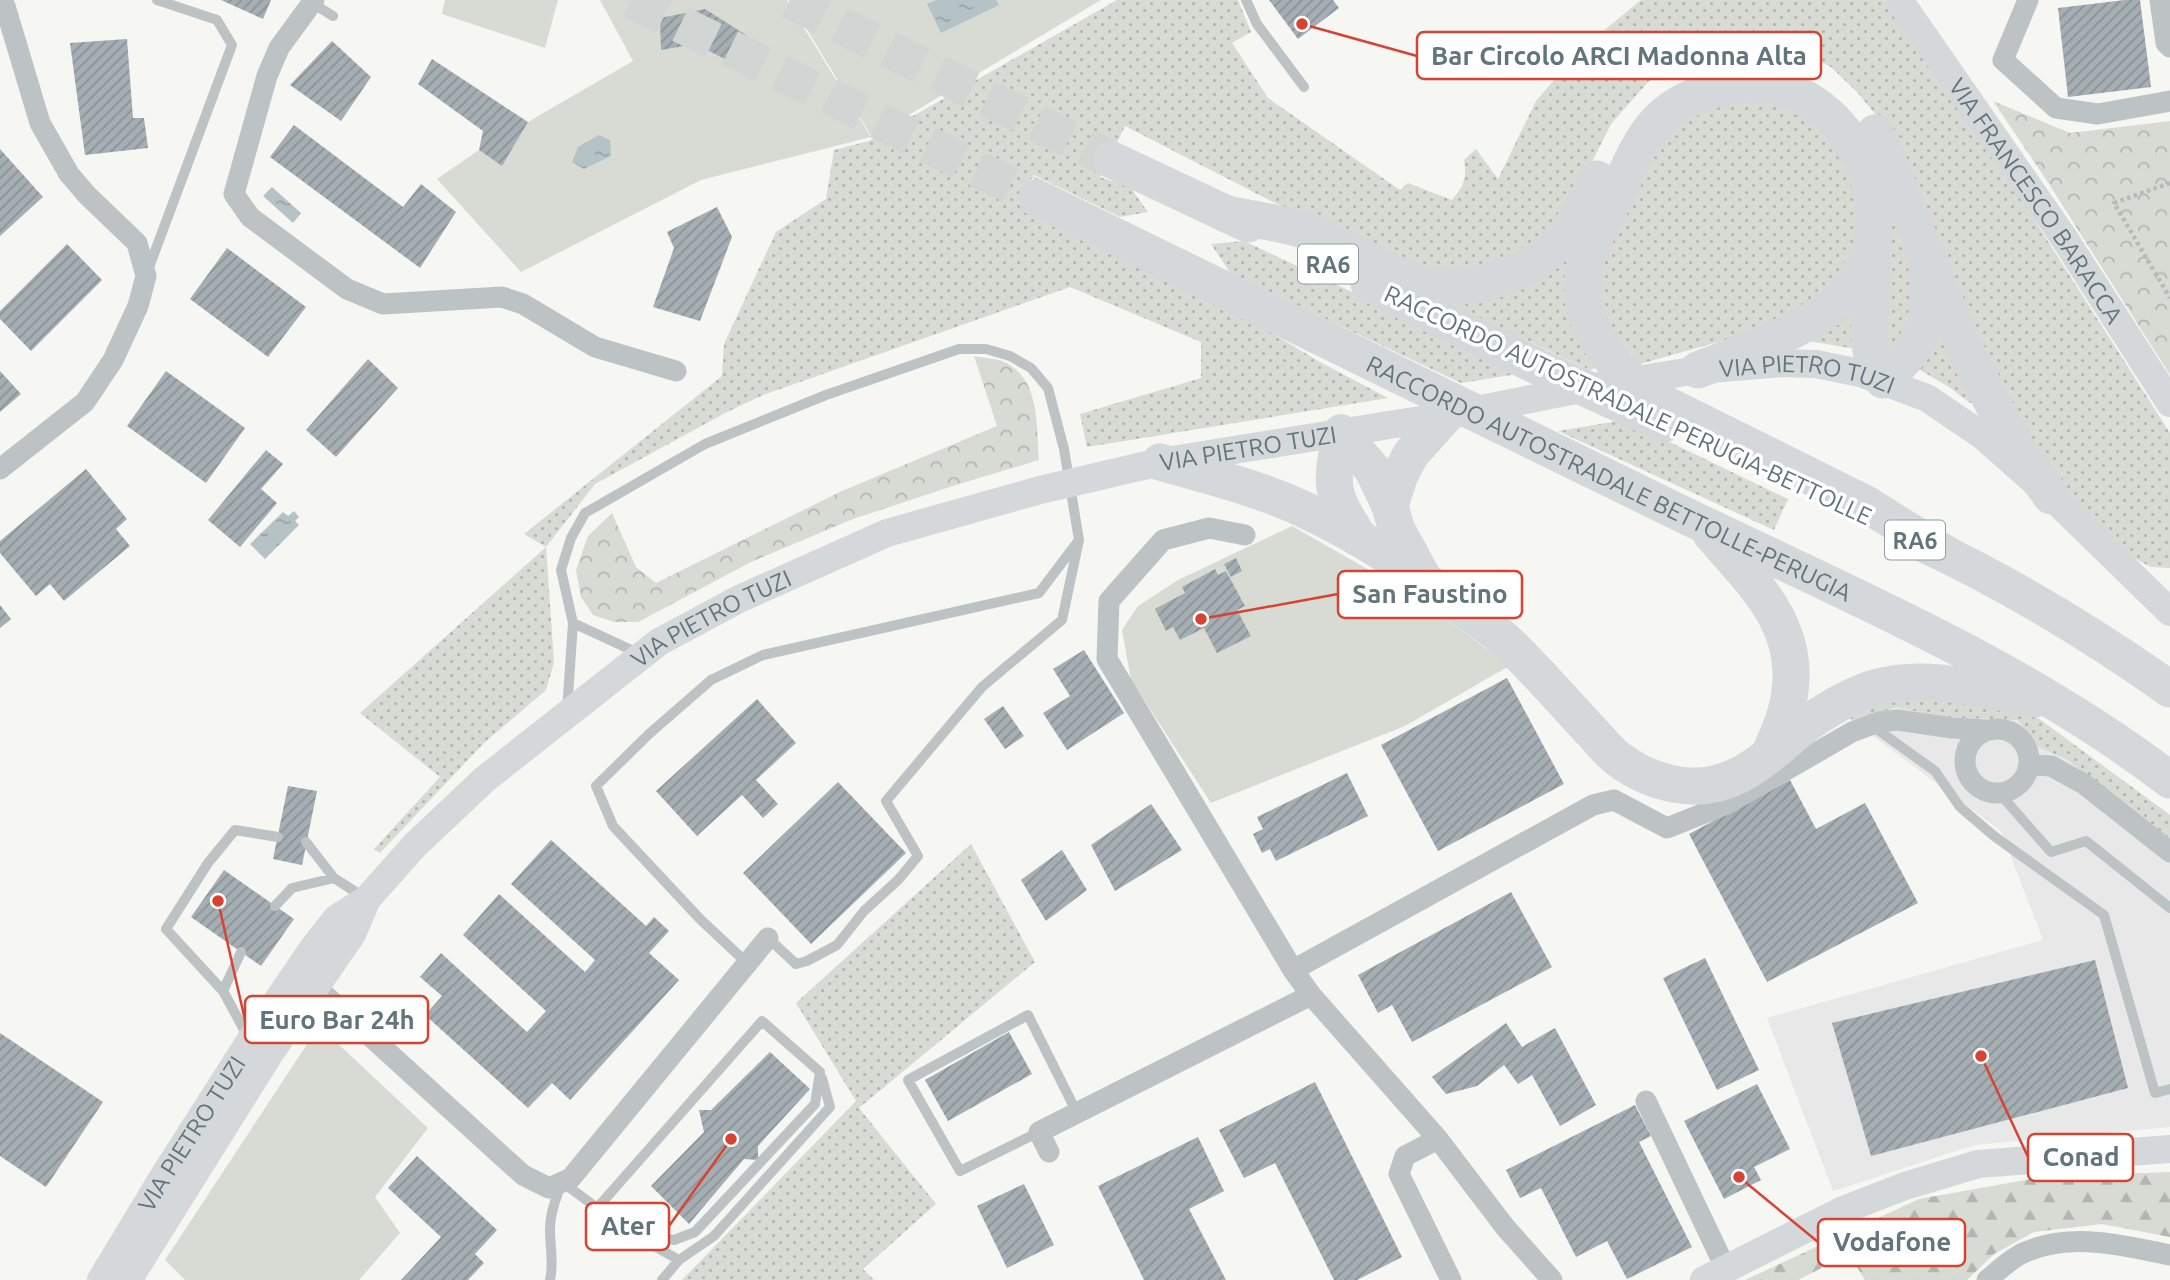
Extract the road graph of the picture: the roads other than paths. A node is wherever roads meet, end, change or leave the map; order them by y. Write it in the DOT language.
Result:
graph roads {
  1 [pos="157,0"];
  2 [pos="1246,0"];
  3 [pos="1899,0"];
  4 [pos="2028,0"];
  5 [pos="2160,0"];
  6 [pos="313,1"];
  7 [pos="5,6"];
  8 [pos="333,16"];
  9 [pos="2170,47"];
  10 [pos="1304,87"];
  11 [pos="2170,101"];
  12 [pos="1112,160"];
  13 [pos="1037,198"];
  14 [pos="1227,214"];
  15 [pos="1872,244"];
  16 [pos="1926,253"];
  17 [pos="146,276"];
  18 [pos="1698,370"];
  19 [pos="676,371"];
  20 [pos="1883,380"];
  21 [pos="2170,403"];
  22 [pos="1445,416"];
  23 [pos="1341,433"];
  24 [pos="1160,462"];
  25 [pos="0,469"];
  26 [pos="2051,496"];
  27 [pos="1390,506"];
  28 [pos="1702,524"];
  29 [pos="1245,535"];
  30 [pos="1360,539"];
  31 [pos="1079,541"];
  32 [pos="1949,556"];
  33 [pos="2123,566"];
  34 [pos="1424,580"];
  35 [pos="2170,580"];
  36 [pos="2170,612"];
  37 [pos="573,623"];
  38 [pos="643,655"];
  39 [pos="2170,689"];
  40 [pos="2054,702"];
  41 [pos="566,717"];
  42 [pos="1920,724"];
  43 [pos="1871,725"];
  44 [pos="1986,730"];
  45 [pos="1768,759"];
  46 [pos="1965,765"];
  47 [pos="2030,765"];
  48 [pos="2170,780"];
  49 [pos="1999,793"];
  50 [pos="278,837"];
  51 [pos="306,842"];
  52 [pos="2170,852"];
  53 [pos="334,878"];
  54 [pos="367,899"];
  55 [pos="275,906"];
  56 [pos="2170,908"];
  57 [pos="768,938"];
  58 [pos="241,952"];
  59 [pos="748,964"];
  60 [pos="1293,970"];
  61 [pos="316,987"];
  62 [pos="223,991"];
  63 [pos="1311,995"];
  64 [pos="250,1041"];
  65 [pos="820,1072"];
  66 [pos="2170,1089"];
  67 [pos="1646,1101"];
  68 [pos="1077,1113"];
  69 [pos="1039,1132"];
  70 [pos="1438,1139"];
  71 [pos="2168,1149"];
  72 [pos="1049,1152"];
  73 [pos="562,1182"];
  74 [pos="598,1207"];
  75 [pos="631,1233"];
  76 [pos="2170,1255"];
  77 [pos="679,1261"];
  78 [pos="1715,1274"];
  79 [pos="101,1280"];
  80 [pos="128,1280"];
  81 [pos="550,1280"];
  82 [pos="662,1280"];
  83 [pos="1451,1280"];
  84 [pos="1552,1280"];
  85 [pos="1987,1280"];
  1 -- 17 [label="lane"];
  2 -- 10 [label="lane"];
  3 -- 21 [label="main road, VIA FRANCESCO BARACCA"];
  4 -- 11 [label="street"];
  5 -- 9 [label="street"];
  6 -- 8 [label="lane"];
  6 -- 19 [label="street"];
  7 -- 17 [label="street"];
  12 -- 14 [label="highway, RACCORDO AUTOSTRADALE PERUGIA-BETTOLLE / RA6"];
  13 -- 28 [label="highway, RACCORDO AUTOSTRADALE BETTOLLE-PERUGIA"];
  14 -- 16 [label="highway"];
  14 -- 32 [label="highway, RACCORDO AUTOSTRADALE PERUGIA-BETTOLLE / RA6"];
  15 -- 18 [label="highway"];
  15 -- 20 [label="highway"];
  15 -- 32 [label="highway"];
  16 -- 20 [label="highway"];
  16 -- 26 [label="highway"];
  17 -- 25 [label="street"];
  18 -- 20 [label="main road, VIA PIETRO TUZI"];
  18 -- 22 [label="main road, VIA PIETRO TUZI"];
  20 -- 26 [label="main road, VIA PIETRO TUZI"];
  22 -- 23 [label="main road, VIA PIETRO TUZI"];
  22 -- 27 [label="highway"];
  23 -- 24 [label="main road, VIA PIETRO TUZI"];
  23 -- 27 [label="highway"];
  23 -- 30 [label="highway"];
  24 -- 30 [label="highway"];
  24 -- 38 [label="main road, VIA PIETRO TUZI"];
  26 -- 33 [label="main road, VIA PIETRO TUZI"];
  27 -- 34 [label="highway"];
  28 -- 40 [label="highway, RACCORDO AUTOSTRADALE BETTOLLE-PERUGIA"];
  28 -- 45 [label="highway"];
  29 -- 60 [label="street"];
  30 -- 34 [label="highway"];
  31 -- 37 [label="lane"];
  31 -- 57 [label="lane"];
  31 -- 59 [label="lane"];
  32 -- 39 [label="highway, RACCORDO AUTOSTRADALE PERUGIA-BETTOLLE / RA6"];
  33 -- 35 [label="main road"];
  33 -- 36 [label="main road, VIA PIETRO TUZI"];
  34 -- 45 [label="highway"];
  37 -- 38 [label="lane"];
  37 -- 41 [label="lane"];
  38 -- 41 [label="main road, VIA PIETRO TUZI"];
  40 -- 45 [label="highway"];
  40 -- 48 [label="highway, RACCORDO AUTOSTRADALE BETTOLLE-PERUGIA"];
  41 -- 54 [label="main road, VIA PIETRO TUZI"];
  42 -- 43 [label="street"];
  42 -- 44 [label="street"];
  42 -- 46 [label="street"];
  43 -- 60 [label="street"];
  43 -- 66 [label="lane"];
  44 -- 46 [label="street"];
  44 -- 47 [label="street"];
  46 -- 49 [label="street"];
  47 -- 49 [label="street"];
  47 -- 52 [label="street"];
  49 -- 56 [label="lane"];
  50 -- 62 [label="lane"];
  51 -- 53 [label="lane"];
  53 -- 54 [label="lane"];
  53 -- 55 [label="lane"];
  54 -- 61 [label="main road, VIA PIETRO TUZI"];
  54 -- 64 [label="main road, VIA PIETRO TUZI"];
  57 -- 59 [label="street"];
  58 -- 62 [label="lane"];
  59 -- 73 [label="street"];
  60 -- 63 [label="street"];
  61 -- 73 [label="street"];
  61 -- 80 [label="main road, VIA PIETRO TUZI"];
  62 -- 64 [label="lane"];
  63 -- 68 [label="street"];
  63 -- 70 [label="street"];
  64 -- 79 [label="main road, VIA PIETRO TUZI"];
  65 -- 74 [label="lane"];
  65 -- 75 [label="lane"];
  65 -- 77 [label="lane"];
  67 -- 78 [label="street"];
  68 -- 69 [label="street"];
  68 -- 69 [label="lane"];
  69 -- 72 [label="street"];
  70 -- 83 [label="street"];
  70 -- 84 [label="street"];
  71 -- 78 [label="main road"];
  73 -- 74 [label="lane"];
  73 -- 81 [label="lane"];
  74 -- 75 [label="lane"];
  75 -- 77 [label="lane"];
  76 -- 85 [label="street"];
  77 -- 82 [label="lane"];
}
